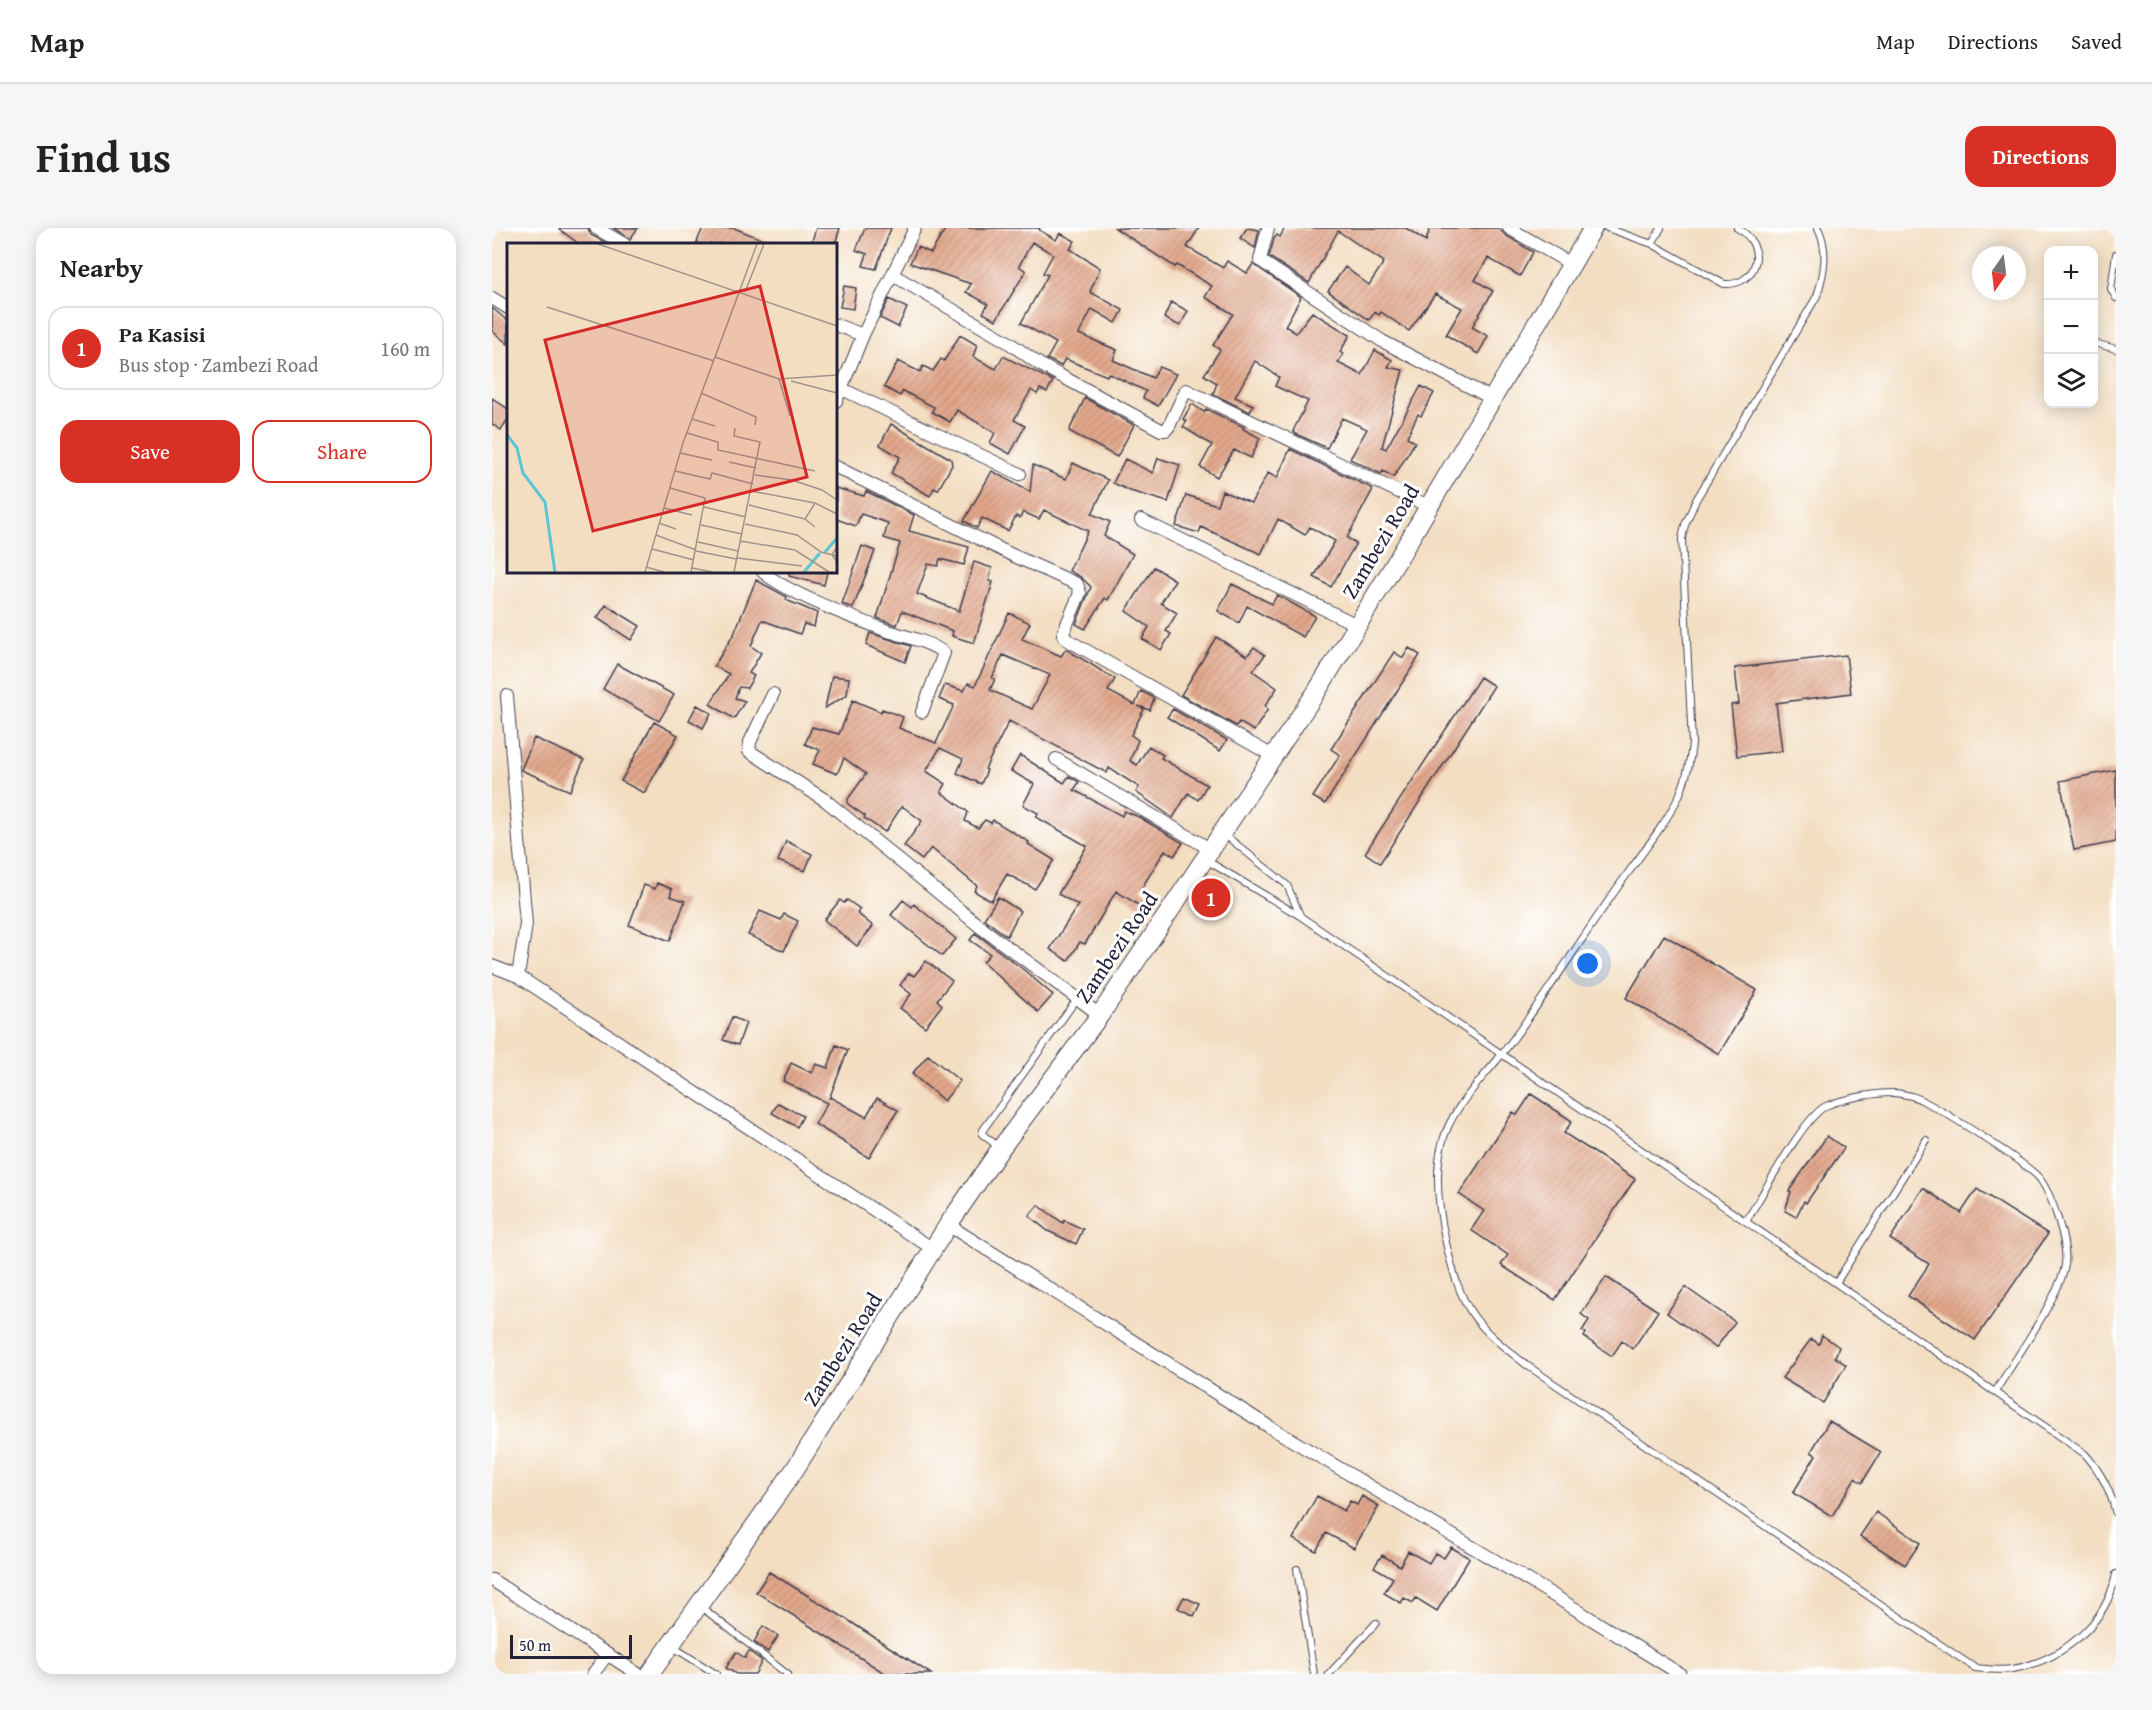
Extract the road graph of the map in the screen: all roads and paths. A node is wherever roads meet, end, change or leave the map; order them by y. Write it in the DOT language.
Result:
graph roads {
  1 [pos="596,228"];
  2 [pos="915,228"];
  3 [pos="1268,228"];
  4 [pos="1509,228"];
  5 [pos="1593,228"];
  6 [pos="1607,228"];
  7 [pos="1661,228"];
  8 [pos="1737,228"];
  9 [pos="1818,228"];
  10 [pos="622,243"];
  11 [pos="1652,244"];
  12 [pos="2116,254"];
  13 [pos="1571,264"];
  14 [pos="893,275"];
  15 [pos="492,298"];
  16 [pos="2116,298"];
  17 [pos="507,307"];
  18 [pos="837,325"];
  19 [pos="863,335"];
  20 [pos="2098,344"];
  21 [pos="2116,349"];
  22 [pos="840,388"];
  23 [pos="837,398"];
  24 [pos="1491,398"];
  25 [pos="837,468"];
  26 [pos="1020,474"];
  27 [pos="1428,506"];
  28 [pos="1141,520"];
  29 [pos="765,573"];
  30 [pos="1357,625"];
  31 [pos="773,694"];
  32 [pos="507,696"];
  33 [pos="922,712"];
  34 [pos="1273,756"];
  35 [pos="1056,759"];
  36 [pos="1222,832"];
  37 [pos="1207,854"];
  38 [pos="1300,916"];
  39 [pos="492,966"];
  40 [pos="518,976"];
  41 [pos="1076,999"];
  42 [pos="1100,1015"];
  43 [pos="1502,1054"];
  44 [pos="1926,1140"];
  45 [pos="1000,1148"];
  46 [pos="1746,1221"];
  47 [pos="948,1225"];
  48 [pos="933,1249"];
  49 [pos="1836,1283"];
  50 [pos="1995,1392"];
  51 [pos="2116,1514"];
  52 [pos="1297,1569"];
  53 [pos="2116,1575"];
  54 [pos="492,1580"];
  55 [pos="699,1605"];
  56 [pos="1377,1623"];
  57 [pos="670,1646"];
  58 [pos="606,1656"];
  59 [pos="1975,1668"];
  60 [pos="593,1674"];
  61 [pos="638,1674"];
  62 [pos="650,1674"];
  63 [pos="716,1674"];
  64 [pos="787,1674"];
  65 [pos="1314,1674"];
  66 [pos="1329,1674"];
  67 [pos="1680,1674"];
  68 [pos="1983,1674"];
  1 -- 10 [label="street"];
  2 -- 14 [label="street"];
  3 -- 24 [label="street"];
  4 -- 13 [label="street"];
  5 -- 13 [label="main road, Zambezi Road"];
  6 -- 11 [label="lane"];
  7 -- 11 [label="lane"];
  8 -- 11 [label="lane"];
  9 -- 43 [label="lane"];
  12 -- 16 [label="lane"];
  13 -- 24 [label="main road, Zambezi Road"];
  14 -- 19 [label="street"];
  14 -- 27 [label="street"];
  15 -- 17 [label="street"];
  18 -- 19 [label="street"];
  19 -- 22 [label="street"];
  20 -- 21 [label="lane"];
  22 -- 23 [label="street"];
  22 -- 26 [label="street"];
  24 -- 27 [label="main road, Zambezi Road"];
  25 -- 34 [label="street"];
  27 -- 30 [label="main road, Zambezi Road"];
  28 -- 30 [label="street"];
  29 -- 33 [label="street"];
  30 -- 34 [label="main road, Zambezi Road"];
  31 -- 41 [label="street"];
  32 -- 40 [label="street"];
  34 -- 36 [label="main road, Zambezi Road"];
  35 -- 37 [label="street"];
  36 -- 37 [label="main road, Zambezi Road"];
  36 -- 38 [label="lane"];
  37 -- 38 [label="lane"];
  37 -- 42 [label="main road, Zambezi Road"];
  38 -- 43 [label="lane"];
  39 -- 40 [label="street"];
  40 -- 48 [label="street"];
  41 -- 42 [label="street"];
  41 -- 45 [label="lane"];
  42 -- 45 [label="main road, Zambezi Road"];
  43 -- 46 [label="lane"];
  43 -- 59 [label="lane"];
  44 -- 49 [label="lane"];
  45 -- 47 [label="main road, Zambezi Road"];
  46 -- 49 [label="lane"];
  46 -- 50 [label="lane"];
  47 -- 48 [label="main road, Zambezi Road"];
  47 -- 67 [label="street"];
  48 -- 55 [label="main road, Zambezi Road"];
  49 -- 50 [label="lane"];
  50 -- 51 [label="lane"];
  52 -- 65 [label="lane"];
  53 -- 59 [label="lane"];
  54 -- 58 [label="street"];
  55 -- 57 [label="main road, Zambezi Road"];
  55 -- 64 [label="lane"];
  56 -- 66 [label="lane"];
  57 -- 62 [label="main road, Zambezi Road"];
  57 -- 63 [label="lane"];
  58 -- 60 [label="street"];
  58 -- 61 [label="street"];
  59 -- 68 [label="lane"];
}
